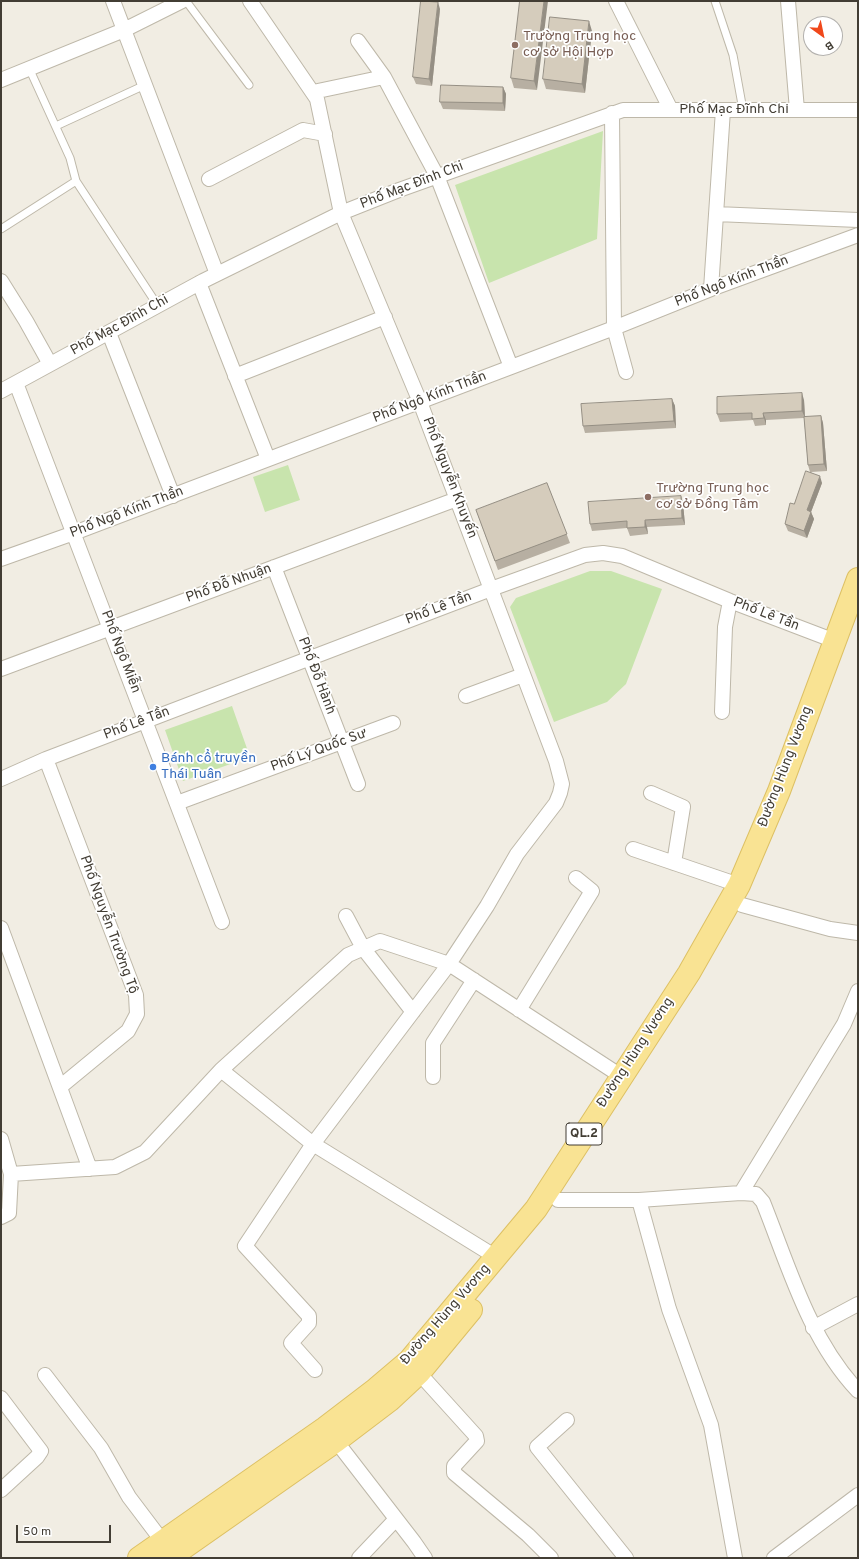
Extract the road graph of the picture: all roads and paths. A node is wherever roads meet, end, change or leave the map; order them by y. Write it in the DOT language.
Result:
graph roads {
  1 [pos="113,1"];
  2 [pos="182,1"];
  3 [pos="186,1"];
  4 [pos="250,1"];
  5 [pos="616,1"];
  6 [pos="715,1"];
  7 [pos="788,1"];
  8 [pos="124,30"];
  9 [pos="358,41"];
  10 [pos="29,68"];
  11 [pos="384,77"];
  12 [pos="1,80"];
  13 [pos="145,85"];
  14 [pos="249,85"];
  15 [pos="313,92"];
  16 [pos="671,110"];
  17 [pos="722,110"];
  18 [pos="743,110"];
  19 [pos="797,110"];
  20 [pos="858,110"];
  21 [pos="612,114"];
  22 [pos="56,126"];
  23 [pos="325,134"];
  24 [pos="437,176"];
  25 [pos="209,179"];
  26 [pos="76,182"];
  27 [pos="341,213"];
  28 [pos="716,214"];
  29 [pos="858,220"];
  30 [pos="1,229"];
  31 [pos="858,235"];
  32 [pos="217,274"];
  33 [pos="1,281"];
  34 [pos="199,283"];
  35 [pos="711,289"];
  36 [pos="158,306"];
  37 [pos="385,317"];
  38 [pos="614,328"];
  39 [pos="109,333"];
  40 [pos="50,364"];
  41 [pos="511,367"];
  42 [pos="626,372"];
  43 [pos="235,376"];
  44 [pos="16,382"];
  45 [pos="1,391"];
  46 [pos="420,402"];
  47 [pos="268,459"];
  48 [pos="172,496"];
  49 [pos="457,499"];
  50 [pos="74,533"];
  51 [pos="1,559"];
  52 [pos="274,568"];
  53 [pos="858,579"];
  54 [pos="491,589"];
  55 [pos="730,601"];
  56 [pos="858,621"];
  57 [pos="111,629"];
  58 [pos="834,641"];
  59 [pos="310,658"];
  60 [pos="1,669"];
  61 [pos="523,675"];
  62 [pos="466,696"];
  63 [pos="722,712"];
  64 [pos="146,720"];
  65 [pos="393,723"];
  66 [pos="342,742"];
  67 [pos="46,759"];
  68 [pos="1,779"];
  69 [pos="358,784"];
  70 [pos="651,793"];
  71 [pos="177,803"];
  72 [pos="633,849"];
  73 [pos="674,863"];
  74 [pos="576,878"];
  75 [pos="737,898"];
  76 [pos="346,916"];
  77 [pos="222,922"];
  78 [pos="1,928"];
  79 [pos="858,933"];
  80 [pos="362,948"];
  81 [pos="449,964"];
  82 [pos="474,980"];
  83 [pos="858,991"];
  84 [pos="519,1010"];
  85 [pos="413,1012"];
  86 [pos="221,1070"];
  87 [pos="432,1076"];
  88 [pos="621,1076"];
  89 [pos="60,1086"];
  90 [pos="1,1139"];
  91 [pos="313,1144"];
  92 [pos="90,1169"];
  93 [pos="11,1174"];
  94 [pos="741,1193"];
  95 [pos="558,1200"];
  96 [pos="639,1200"];
  97 [pos="1,1217"];
  98 [pos="496,1257"];
  99 [pos="858,1304"];
  100 [pos="813,1328"];
  101 [pos="315,1370"];
  102 [pos="420,1373"];
  103 [pos="45,1375"];
  104 [pos="858,1391"];
  105 [pos="1,1398"];
  106 [pos="567,1420"];
  107 [pos="336,1441"];
  108 [pos="1,1490"];
  109 [pos="858,1494"];
  110 [pos="396,1519"];
  111 [pos="166,1550"];
  112 [pos="139,1558"];
  113 [pos="359,1558"];
  114 [pos="424,1558"];
  115 [pos="550,1558"];
  116 [pos="626,1558"];
  117 [pos="734,1558"];
  118 [pos="774,1558"];
  1 -- 8 [label="street"];
  2 -- 8 [label="street"];
  3 -- 14 [label="lane"];
  4 -- 15 [label="street, Phố Nguyễn Khuyến"];
  5 -- 16 [label="street"];
  6 -- 18 [label="lane"];
  7 -- 19 [label="street"];
  8 -- 10 [label="street"];
  8 -- 13 [label="street"];
  9 -- 11 [label="street"];
  10 -- 12 [label="street"];
  10 -- 22 [label="lane"];
  11 -- 15 [label="street"];
  11 -- 24 [label="street"];
  13 -- 22 [label="lane"];
  13 -- 32 [label="street"];
  15 -- 23 [label="street, Phố Nguyễn Khuyến"];
  16 -- 17 [label="street, Phố Mạc Đĩnh Chi"];
  16 -- 21 [label="street, Phố Mạc Đĩnh Chi"];
  17 -- 18 [label="street, Phố Mạc Đĩnh Chi"];
  17 -- 28 [label="street"];
  18 -- 19 [label="street, Phố Mạc Đĩnh Chi"];
  19 -- 20 [label="street, Phố Mạc Đĩnh Chi"];
  21 -- 24 [label="street, Phố Mạc Đĩnh Chi"];
  21 -- 38 [label="street"];
  22 -- 26 [label="lane"];
  23 -- 25 [label="street"];
  23 -- 27 [label="street, Phố Nguyễn Khuyến"];
  24 -- 27 [label="street, Phố Mạc Đĩnh Chi"];
  24 -- 41 [label="street"];
  26 -- 30 [label="lane"];
  26 -- 36 [label="lane"];
  27 -- 32 [label="street, Phố Mạc Đĩnh Chi"];
  27 -- 37 [label="street, Phố Nguyễn Khuyến"];
  28 -- 29 [label="street"];
  28 -- 35 [label="street"];
  31 -- 35 [label="street, Phố Ngô Kính Thần"];
  32 -- 34 [label="street, Phố Mạc Đĩnh Chi"];
  33 -- 40 [label="street"];
  34 -- 36 [label="street, Phố Mạc Đĩnh Chi"];
  34 -- 43 [label="street"];
  35 -- 38 [label="street, Phố Ngô Kính Thần"];
  36 -- 39 [label="street, Phố Mạc Đĩnh Chi"];
  37 -- 43 [label="street"];
  37 -- 46 [label="street, Phố Nguyễn Khuyến"];
  38 -- 41 [label="street, Phố Ngô Kính Thần"];
  38 -- 42 [label="street"];
  39 -- 40 [label="street, Phố Mạc Đĩnh Chi"];
  39 -- 48 [label="street"];
  40 -- 44 [label="street, Phố Mạc Đĩnh Chi"];
  41 -- 46 [label="street, Phố Ngô Kính Thần"];
  43 -- 47 [label="street"];
  44 -- 45 [label="street, Phố Mạc Đĩnh Chi"];
  44 -- 50 [label="street, Phố Ngô Miễn"];
  46 -- 47 [label="street, Phố Ngô Kính Thần"];
  46 -- 49 [label="street, Phố Nguyễn Khuyến"];
  47 -- 48 [label="street, Phố Ngô Kính Thần"];
  48 -- 50 [label="street, Phố Ngô Kính Thần"];
  49 -- 52 [label="street, Phố Đỗ Nhuận"];
  49 -- 54 [label="street, Phố Nguyễn Khuyến"];
  50 -- 51 [label="street, Phố Ngô Kính Thần"];
  50 -- 57 [label="street, Phố Ngô Miễn"];
  52 -- 57 [label="street, Phố Đỗ Nhuận"];
  52 -- 59 [label="street, Phố Đỗ Hành"];
  53 -- 58 [label="main road, Đường Hùng Vương / QL.2"];
  54 -- 55 [label="street, Phố Lê Tần"];
  54 -- 59 [label="street, Phố Lê Tần"];
  54 -- 61 [label="street, Phố Nguyễn Khuyến"];
  55 -- 58 [label="street, Phố Lê Tần"];
  55 -- 63 [label="street"];
  56 -- 75 [label="main road, Đường Hùng Vương / QL.2"];
  57 -- 60 [label="street, Phố Đỗ Nhuận"];
  57 -- 64 [label="street, Phố Ngô Miễn"];
  58 -- 75 [label="main road, Đường Hùng Vương / QL.2"];
  59 -- 64 [label="street, Phố Lê Tần"];
  59 -- 66 [label="street, Phố Đỗ Hành"];
  61 -- 62 [label="street"];
  61 -- 81 [label="street, Phố Nguyễn Khuyến"];
  64 -- 67 [label="street, Phố Lê Tần"];
  64 -- 71 [label="street, Phố Ngô Miễn"];
  65 -- 66 [label="street, Phố Lý Quốc Sư"];
  66 -- 69 [label="street, Phố Đỗ Hành"];
  66 -- 71 [label="street, Phố Lý Quốc Sư"];
  67 -- 68 [label="street, Phố Lê Tần"];
  67 -- 89 [label="street, Phố Nguyễn Trường Tộ"];
  70 -- 73 [label="street"];
  71 -- 77 [label="street, Phố Ngô Miễn"];
  72 -- 73 [label="street"];
  73 -- 75 [label="street"];
  74 -- 84 [label="street"];
  75 -- 79 [label="street"];
  75 -- 88 [label="main road, Đường Hùng Vương / QL.2"];
  75 -- 95 [label="main road, Đường Hùng Vương / QL.2"];
  76 -- 80 [label="street"];
  78 -- 89 [label="street"];
  80 -- 81 [label="street"];
  80 -- 85 [label="street"];
  80 -- 86 [label="street"];
  81 -- 82 [label="street"];
  81 -- 85 [label="street, Phố Nguyễn Khuyến"];
  82 -- 84 [label="street"];
  82 -- 87 [label="street"];
  83 -- 94 [label="street"];
  84 -- 88 [label="street"];
  85 -- 91 [label="street, Phố Nguyễn Khuyến"];
  86 -- 91 [label="street"];
  86 -- 92 [label="street"];
  88 -- 98 [label="main road, Đường Hùng Vương / QL.2"];
  89 -- 92 [label="street"];
  90 -- 93 [label="street"];
  91 -- 98 [label="street"];
  91 -- 101 [label="street, Phố Nguyễn Khuyến"];
  92 -- 93 [label="street"];
  93 -- 97 [label="street"];
  94 -- 96 [label="street"];
  94 -- 100 [label="street"];
  95 -- 96 [label="street"];
  95 -- 102 [label="main road, Đường Hùng Vương / QL.2"];
  96 -- 117 [label="street"];
  98 -- 111 [label="main road, Đường Hùng Vương / QL.2"];
  99 -- 100 [label="street"];
  100 -- 104 [label="street"];
  102 -- 107 [label="main road, Đường Hùng Vương / QL.2"];
  102 -- 115 [label="street"];
  103 -- 111 [label="street"];
  105 -- 108 [label="street"];
  106 -- 116 [label="street"];
  107 -- 110 [label="street"];
  107 -- 111 [label="main road, Đường Hùng Vương / QL.2"];
  109 -- 118 [label="street"];
  110 -- 113 [label="street"];
  110 -- 114 [label="street"];
  111 -- 112 [label="main road, Đường Hùng Vương / QL.2"];
}
